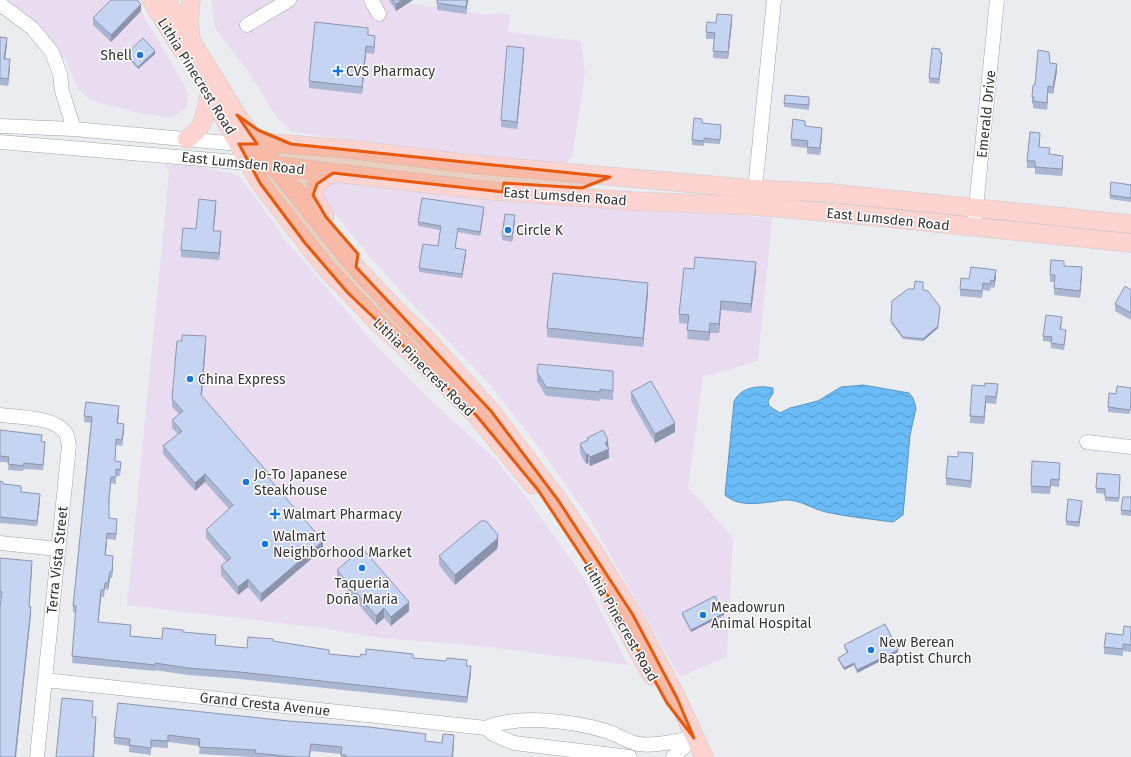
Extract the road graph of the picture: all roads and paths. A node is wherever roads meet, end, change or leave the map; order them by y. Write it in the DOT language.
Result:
graph roads {
  1 [pos="151,0"];
  2 [pos="166,0"];
  3 [pos="191,0"];
  4 [pos="289,0"];
  5 [pos="371,0"];
  6 [pos="774,0"];
  7 [pos="997,0"];
  8 [pos="0,4"];
  9 [pos="379,14"];
  10 [pos="247,25"];
  11 [pos="191,42"];
  12 [pos="210,93"];
  13 [pos="237,115"];
  14 [pos="0,126"];
  15 [pos="74,129"];
  16 [pos="187,139"];
  17 [pos="0,142"];
  18 [pos="239,144"];
  19 [pos="257,144"];
  20 [pos="291,144"];
  21 [pos="248,163"];
  22 [pos="275,165"];
  23 [pos="333,173"];
  24 [pos="610,177"];
  25 [pos="503,192"];
  26 [pos="754,198"];
  27 [pos="976,209"];
  28 [pos="1131,224"];
  29 [pos="974,227"];
  30 [pos="1131,244"];
  31 [pos="356,267"];
  32 [pos="0,415"];
  33 [pos="1087,442"];
  34 [pos="1131,448"];
  35 [pos="0,543"];
  36 [pos="58,549"];
  37 [pos="612,602"];
  38 [pos="633,615"];
  39 [pos="45,680"];
  40 [pos="486,728"];
  41 [pos="694,738"];
  42 [pos="37,757"];
  43 [pos="630,757"];
  44 [pos="673,757"];
  45 [pos="704,757"];
  1 -- 12 [label="main road, Lithia Pinecrest Road"];
  2 -- 11 [label="main road, Lithia Pinecrest Road"];
  3 -- 11 [label="main road"];
  4 -- 10 [label="street"];
  5 -- 9 [label="street"];
  6 -- 26 [label="street"];
  7 -- 27 [label="street, Emerald Drive"];
  8 -- 15 [label="street"];
  11 -- 13 [label="main road, Lithia Pinecrest Road"];
  12 -- 16 [label="main road"];
  12 -- 18 [label="main road, Lithia Pinecrest Road"];
  13 -- 19 [label="main road, Lithia Pinecrest Road"];
  13 -- 20 [label="main road"];
  14 -- 15 [label="street, East Lumsden Road"];
  15 -- 16 [label="street, East Lumsden Road"];
  16 -- 18 [label="street, East Lumsden Road"];
  17 -- 21 [label="street, East Lumsden Road"];
  18 -- 19 [label="main road, East Lumsden Road"];
  18 -- 21 [label="main road, Lithia Pinecrest Road"];
  19 -- 20 [label="main road, East Lumsden Road"];
  19 -- 22 [label="main road, Lithia Pinecrest Road"];
  20 -- 24 [label="main road, East Lumsden Road"];
  21 -- 22 [label="main road, East Lumsden Road"];
  21 -- 37 [label="main road, Lithia Pinecrest Road"];
  22 -- 23 [label="main road, East Lumsden Road"];
  22 -- 31 [label="main road, Lithia Pinecrest Road"];
  23 -- 25 [label="main road, East Lumsden Road"];
  23 -- 31 [label="main road"];
  24 -- 25 [label="main road"];
  24 -- 26 [label="main road, East Lumsden Road"];
  25 -- 26 [label="main road, East Lumsden Road"];
  26 -- 27 [label="main road, East Lumsden Road"];
  26 -- 29 [label="main road, East Lumsden Road"];
  27 -- 28 [label="main road, East Lumsden Road"];
  27 -- 29 [label="street, Emerald Drive"];
  29 -- 30 [label="main road, East Lumsden Road"];
  31 -- 38 [label="main road, Lithia Pinecrest Road"];
  32 -- 36 [label="street, Terra Vista Street"];
  33 -- 34 [label="street"];
  35 -- 36 [label="street"];
  36 -- 39 [label="street, Terra Vista Street"];
  37 -- 38 [label="main road"];
  37 -- 41 [label="main road, Lithia Pinecrest Road"];
  38 -- 41 [label="main road, Lithia Pinecrest Road"];
  39 -- 40 [label="street, Grand Cresta Avenue"];
  39 -- 42 [label="street, Terra Vista Street"];
  40 -- 41 [label="street, Grand Cresta Avenue"];
  40 -- 43 [label="street, Grand Cresta Avenue"];
  41 -- 44 [label="street"];
  41 -- 45 [label="main road, Lithia Pinecrest Road"];
}
